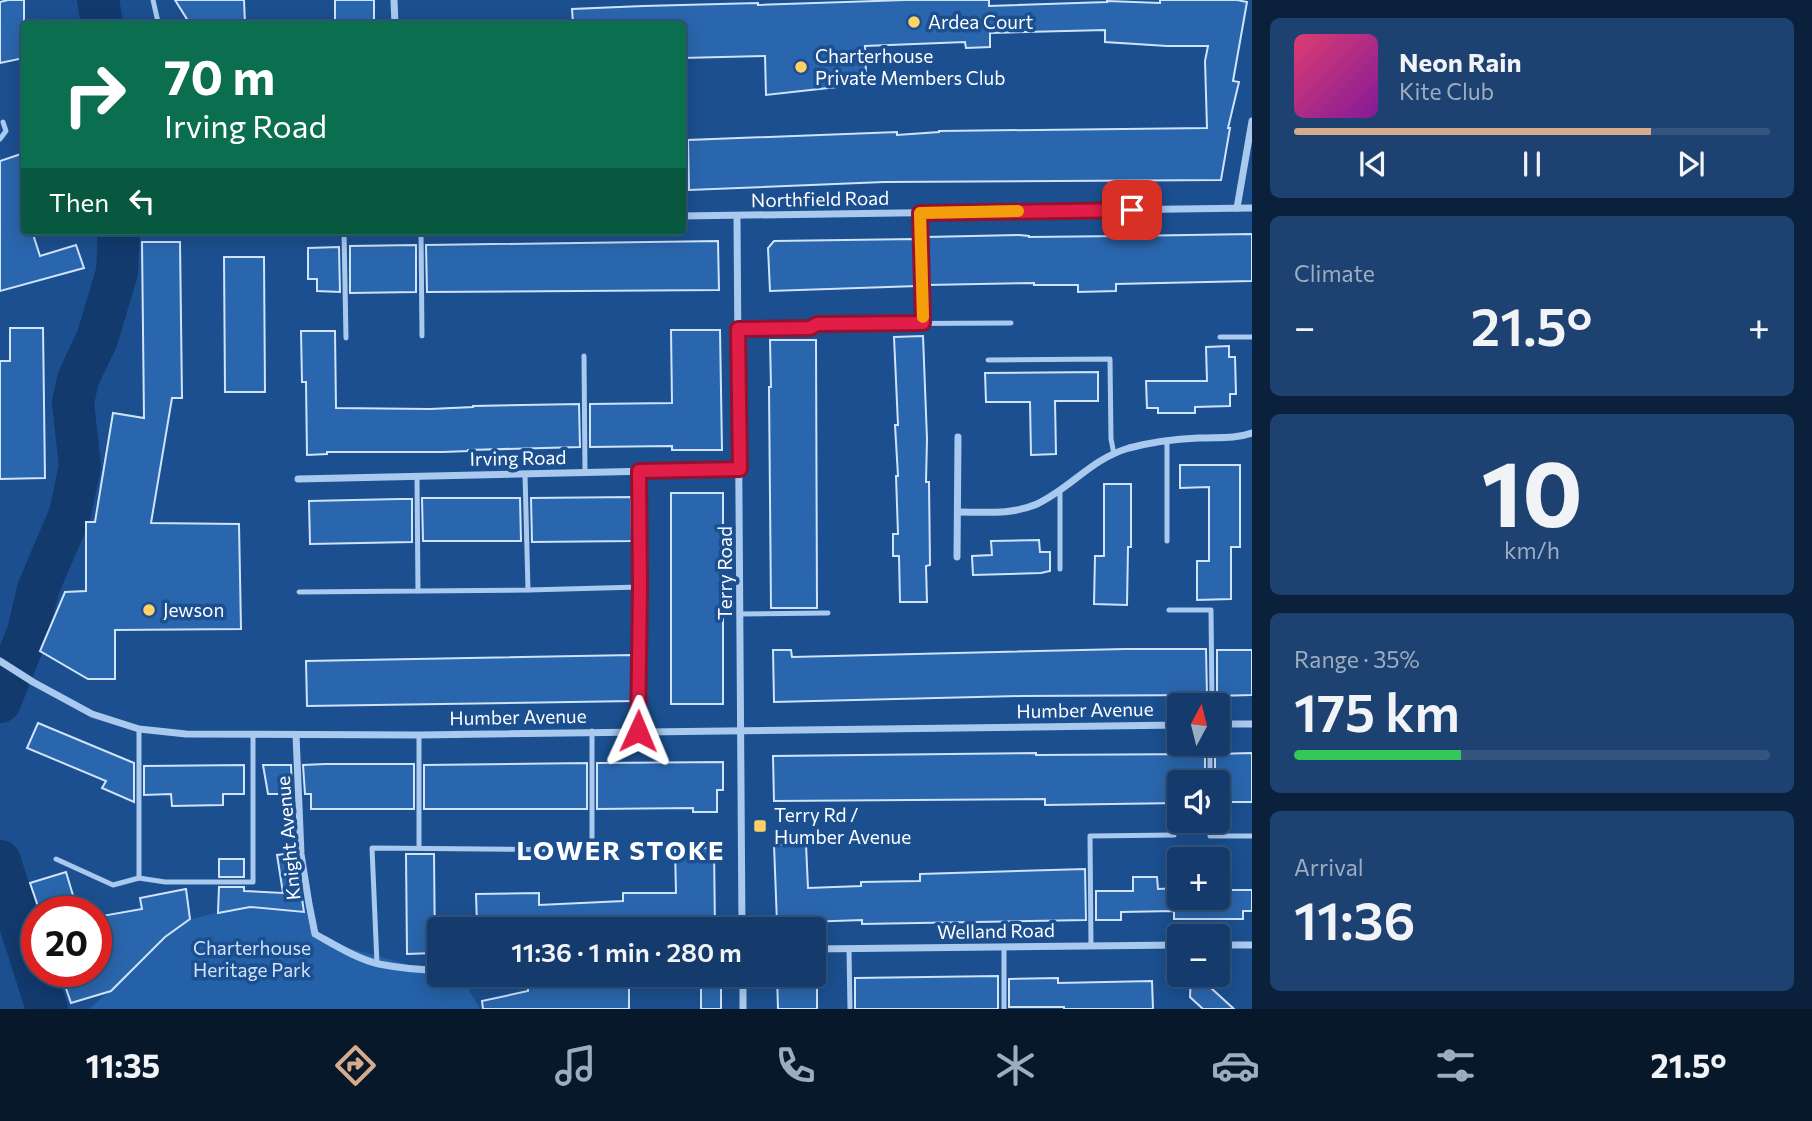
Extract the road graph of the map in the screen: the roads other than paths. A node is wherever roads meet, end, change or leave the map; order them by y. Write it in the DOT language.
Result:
graph roads {
  1 [pos="153,0"];
  2 [pos="394,0"];
  3 [pos="158,21"];
  4 [pos="395,21"];
  5 [pos="1252,121"];
  6 [pos="3,122"];
  7 [pos="0,139"];
  8 [pos="1237,208"];
  9 [pos="1252,208"];
  10 [pos="920,213"];
  11 [pos="686,216"];
  12 [pos="737,216"];
  13 [pos="344,235"];
  14 [pos="421,235"];
  15 [pos="923,323"];
  16 [pos="1011,323"];
  17 [pos="738,329"];
  18 [pos="422,336"];
  19 [pos="1220,337"];
  20 [pos="1252,337"];
  21 [pos="346,338"];
  22 [pos="584,356"];
  23 [pos="988,360"];
  24 [pos="1252,433"];
  25 [pos="958,437"];
  26 [pos="1167,440"];
  27 [pos="1114,454"];
  28 [pos="740,469"];
  29 [pos="639,471"];
  30 [pos="585,472"];
  31 [pos="526,474"];
  32 [pos="417,477"];
  33 [pos="298,479"];
  34 [pos="1060,490"];
  35 [pos="958,512"];
  36 [pos="1167,541"];
  37 [pos="957,557"];
  38 [pos="1060,569"];
  39 [pos="640,587"];
  40 [pos="528,590"];
  41 [pos="418,591"];
  42 [pos="299,592"];
  43 [pos="1168,610"];
  44 [pos="828,613"];
  45 [pos="741,614"];
  46 [pos="0,661"];
  47 [pos="1212,693"];
  48 [pos="1167,724"];
  49 [pos="1230,724"];
  50 [pos="1252,724"];
  51 [pos="139,729"];
  52 [pos="741,729"];
  53 [pos="592,731"];
  54 [pos="638,731"];
  55 [pos="253,734"];
  56 [pos="296,734"];
  57 [pos="419,735"];
  58 [pos="1210,833"];
  59 [pos="1174,835"];
  60 [pos="1252,836"];
  61 [pos="419,847"];
  62 [pos="55,859"];
  63 [pos="139,877"];
  64 [pos="742,917"];
  65 [pos="1167,945"];
  66 [pos="1230,945"];
  67 [pos="1252,945"];
  68 [pos="1091,946"];
  69 [pos="1004,947"];
  70 [pos="826,949"];
  71 [pos="849,949"];
  72 [pos="377,964"];
  73 [pos="427,970"];
  74 [pos="743,987"];
  75 [pos="743,1009"];
  76 [pos="850,1009"];
  77 [pos="1004,1009"];
  1 -- 3 [label="lane"];
  2 -- 4 [label="street"];
  5 -- 8 [label="street"];
  6 -- 7 [label="lane"];
  8 -- 9 [label="street, Northfield Road"];
  8 -- 10 [label="street, Northfield Road"];
  10 -- 12 [label="street, Northfield Road"];
  10 -- 15 [label="lane"];
  11 -- 12 [label="street, Northfield Road"];
  12 -- 17 [label="street, Terry Road"];
  13 -- 21 [label="lane"];
  14 -- 18 [label="lane"];
  15 -- 16 [label="lane"];
  15 -- 17 [label="lane"];
  17 -- 28 [label="street, Terry Road"];
  19 -- 20 [label="lane"];
  22 -- 30 [label="lane"];
  23 -- 27 [label="lane"];
  24 -- 26 [label="street"];
  25 -- 35 [label="street"];
  26 -- 27 [label="street"];
  26 -- 36 [label="lane"];
  27 -- 34 [label="street"];
  28 -- 29 [label="street, Irving Road"];
  28 -- 45 [label="street, Terry Road"];
  29 -- 30 [label="street, Irving Road"];
  29 -- 39 [label="lane"];
  30 -- 31 [label="street, Irving Road"];
  31 -- 32 [label="street, Irving Road"];
  31 -- 40 [label="lane"];
  32 -- 33 [label="street, Irving Road"];
  32 -- 41 [label="lane"];
  34 -- 35 [label="street"];
  34 -- 38 [label="lane"];
  35 -- 37 [label="street"];
  39 -- 40 [label="lane"];
  39 -- 54 [label="lane"];
  40 -- 41 [label="lane"];
  41 -- 42 [label="lane"];
  43 -- 47 [label="lane"];
  44 -- 45 [label="lane"];
  45 -- 52 [label="street, Terry Road"];
  46 -- 51 [label="street, Humber Avenue"];
  48 -- 52 [label="street, Humber Avenue"];
  49 -- 50 [label="street"];
  51 -- 55 [label="street, Humber Avenue"];
  51 -- 63 [label="lane"];
  52 -- 54 [label="street, Humber Avenue"];
  52 -- 64 [label="street, Terry Road"];
  53 -- 54 [label="street, Humber Avenue"];
  53 -- 57 [label="street, Humber Avenue"];
  53 -- 61 [label="lane"];
  55 -- 56 [label="street, Humber Avenue"];
  55 -- 63 [label="lane"];
  56 -- 57 [label="street, Humber Avenue"];
  56 -- 72 [label="street, Knight Avenue"];
  57 -- 61 [label="lane"];
  58 -- 60 [label="lane"];
  59 -- 68 [label="lane"];
  61 -- 72 [label="lane"];
  62 -- 63 [label="lane"];
  65 -- 68 [label="street, Welland Road"];
  66 -- 67 [label="street"];
  68 -- 69 [label="street, Welland Road"];
  69 -- 71 [label="street, Welland Road"];
  69 -- 77 [label="lane"];
  70 -- 71 [label="street, Welland Road"];
  71 -- 76 [label="lane"];
  72 -- 73 [label="street, Knight Avenue"];
  74 -- 75 [label="street"];
}
